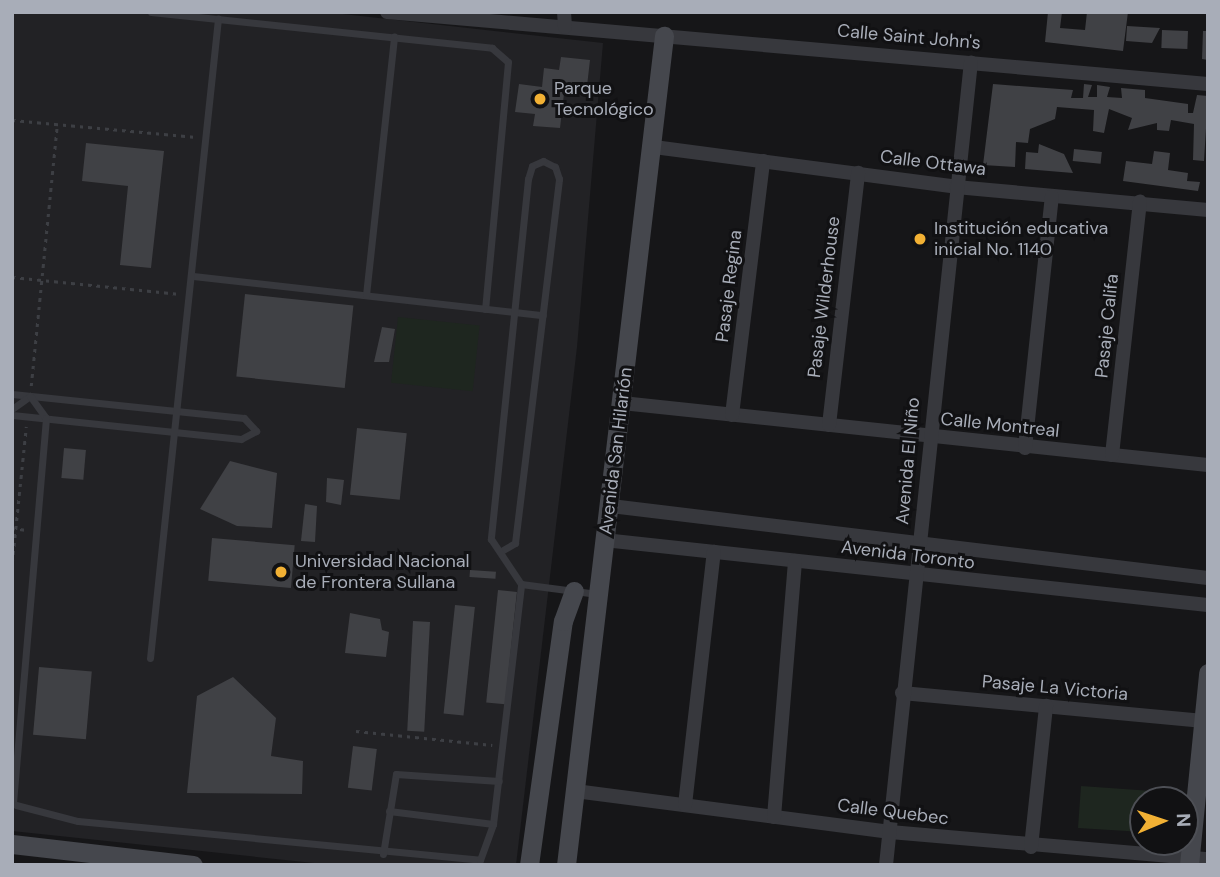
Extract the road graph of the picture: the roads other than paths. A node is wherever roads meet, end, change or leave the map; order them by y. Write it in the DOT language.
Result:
graph roads {
  1 [pos="151,12"];
  2 [pos="387,12"];
  3 [pos="218,19"];
  4 [pos="564,20"];
  5 [pos="664,36"];
  6 [pos="394,37"];
  7 [pos="971,62"];
  8 [pos="1208,84"];
  9 [pos="654,147"];
  10 [pos="763,161"];
  11 [pos="858,173"];
  12 [pos="956,187"];
  13 [pos="1052,196"];
  14 [pos="1140,202"];
  15 [pos="1208,209"];
  16 [pos="193,276"];
  17 [pos="366,295"];
  18 [pos="485,309"];
  19 [pos="514,312"];
  20 [pos="542,315"];
  21 [pos="12,394"];
  22 [pos="30,396"];
  23 [pos="622,403"];
  24 [pos="12,409"];
  25 [pos="179,411"];
  26 [pos="12,415"];
  27 [pos="732,415"];
  28 [pos="46,418"];
  29 [pos="829,425"];
  30 [pos="177,432"];
  31 [pos="929,437"];
  32 [pos="1025,448"];
  33 [pos="1112,455"];
  34 [pos="1208,465"];
  35 [pos="611,506"];
  36 [pos="604,540"];
  37 [pos="919,548"];
  38 [pos="503,550"];
  39 [pos="714,552"];
  40 [pos="794,561"];
  41 [pos="917,576"];
  42 [pos="1208,578"];
  43 [pos="522,584"];
  44 [pos="574,591"];
  45 [pos="598,594"];
  46 [pos="1208,605"];
  47 [pos="150,658"];
  48 [pos="1208,674"];
  49 [pos="902,693"];
  50 [pos="1046,706"];
  51 [pos="1204,721"];
  52 [pos="499,780"];
  53 [pos="575,791"];
  54 [pos="14,804"];
  55 [pos="685,806"];
  56 [pos="389,811"];
  57 [pos="774,817"];
  58 [pos="493,824"];
  59 [pos="890,832"];
  60 [pos="12,844"];
  61 [pos="1031,847"];
  62 [pos="383,854"];
  63 [pos="1195,860"];
  64 [pos="193,865"];
  65 [pos="529,865"];
  66 [pos="566,865"];
  67 [pos="886,865"];
  1 -- 3 [label="lane"];
  2 -- 4 [label="street, Calle Saint John's"];
  3 -- 6 [label="lane"];
  3 -- 16 [label="lane"];
  4 -- 5 [label="street, Calle Saint John's"];
  5 -- 7 [label="street, Calle Saint John's"];
  5 -- 9 [label="street, Avenida San Hilarión"];
  6 -- 17 [label="lane"];
  6 -- 18 [label="lane"];
  7 -- 8 [label="street, Calle Saint John's"];
  7 -- 12 [label="street, Avenida El Niño"];
  9 -- 10 [label="street, Calle Ottawa"];
  9 -- 23 [label="street, Avenida San Hilarión"];
  10 -- 11 [label="street, Calle Ottawa"];
  10 -- 27 [label="street, Pasaje Regina"];
  11 -- 12 [label="street, Calle Ottawa"];
  11 -- 29 [label="street, Pasaje Wilderhouse"];
  12 -- 13 [label="street, Calle Ottawa"];
  12 -- 31 [label="street, Avenida El Niño"];
  13 -- 14 [label="street, Calle Ottawa"];
  13 -- 32 [label="street"];
  14 -- 15 [label="street, Calle Ottawa"];
  14 -- 33 [label="street, Pasaje Califa"];
  16 -- 17 [label="lane"];
  16 -- 25 [label="lane"];
  17 -- 18 [label="lane"];
  18 -- 19 [label="lane"];
  19 -- 20 [label="lane"];
  19 -- 20 [label="lane"];
  19 -- 38 [label="lane"];
  20 -- 38 [label="lane"];
  21 -- 22 [label="lane"];
  22 -- 24 [label="lane"];
  22 -- 25 [label="lane"];
  22 -- 28 [label="lane"];
  23 -- 27 [label="street, Calle Montreal"];
  23 -- 35 [label="street, Avenida San Hilarión"];
  25 -- 30 [label="lane"];
  25 -- 30 [label="lane"];
  26 -- 28 [label="lane"];
  27 -- 29 [label="street, Calle Montreal"];
  28 -- 30 [label="lane"];
  28 -- 54 [label="lane"];
  29 -- 31 [label="street, Calle Montreal"];
  30 -- 47 [label="lane"];
  31 -- 32 [label="street, Calle Montreal"];
  31 -- 37 [label="street, Avenida El Niño"];
  32 -- 33 [label="street, Calle Montreal"];
  33 -- 34 [label="street, Calle Montreal"];
  35 -- 36 [label="street, Avenida San Hilarión"];
  35 -- 37 [label="street, Avenida Toronto"];
  36 -- 39 [label="street, Avenida Toronto"];
  36 -- 45 [label="street, Avenida San Hilarión"];
  37 -- 41 [label="street, Avenida El Niño"];
  37 -- 42 [label="street, Avenida Toronto"];
  38 -- 43 [label="lane"];
  39 -- 40 [label="street, Avenida Toronto"];
  39 -- 55 [label="street"];
  40 -- 41 [label="street, Avenida Toronto"];
  40 -- 57 [label="street"];
  41 -- 46 [label="street, Avenida Toronto"];
  41 -- 49 [label="street, Avenida El Niño"];
  43 -- 44 [label="lane"];
  43 -- 52 [label="lane"];
  44 -- 45 [label="lane"];
  44 -- 65 [label="street"];
  45 -- 53 [label="street, Avenida San Hilarión"];
  48 -- 51 [label="street"];
  49 -- 50 [label="street, Pasaje La Victoria"];
  49 -- 59 [label="street, Avenida El Niño"];
  50 -- 51 [label="street, Pasaje La Victoria"];
  50 -- 61 [label="street"];
  51 -- 63 [label="street"];
  52 -- 56 [label="lane"];
  52 -- 58 [label="lane"];
  53 -- 55 [label="street, Calle Quebec"];
  53 -- 66 [label="street, Avenida San Hilarión"];
  54 -- 62 [label="lane"];
  55 -- 57 [label="street, Calle Quebec"];
  56 -- 58 [label="lane"];
  56 -- 62 [label="lane"];
  57 -- 59 [label="street, Calle Quebec"];
  58 -- 62 [label="lane"];
  59 -- 61 [label="street, Calle Quebec"];
  59 -- 67 [label="street, Avenida El Niño"];
  60 -- 64 [label="street"];
  61 -- 63 [label="street, Calle Quebec"];
}
